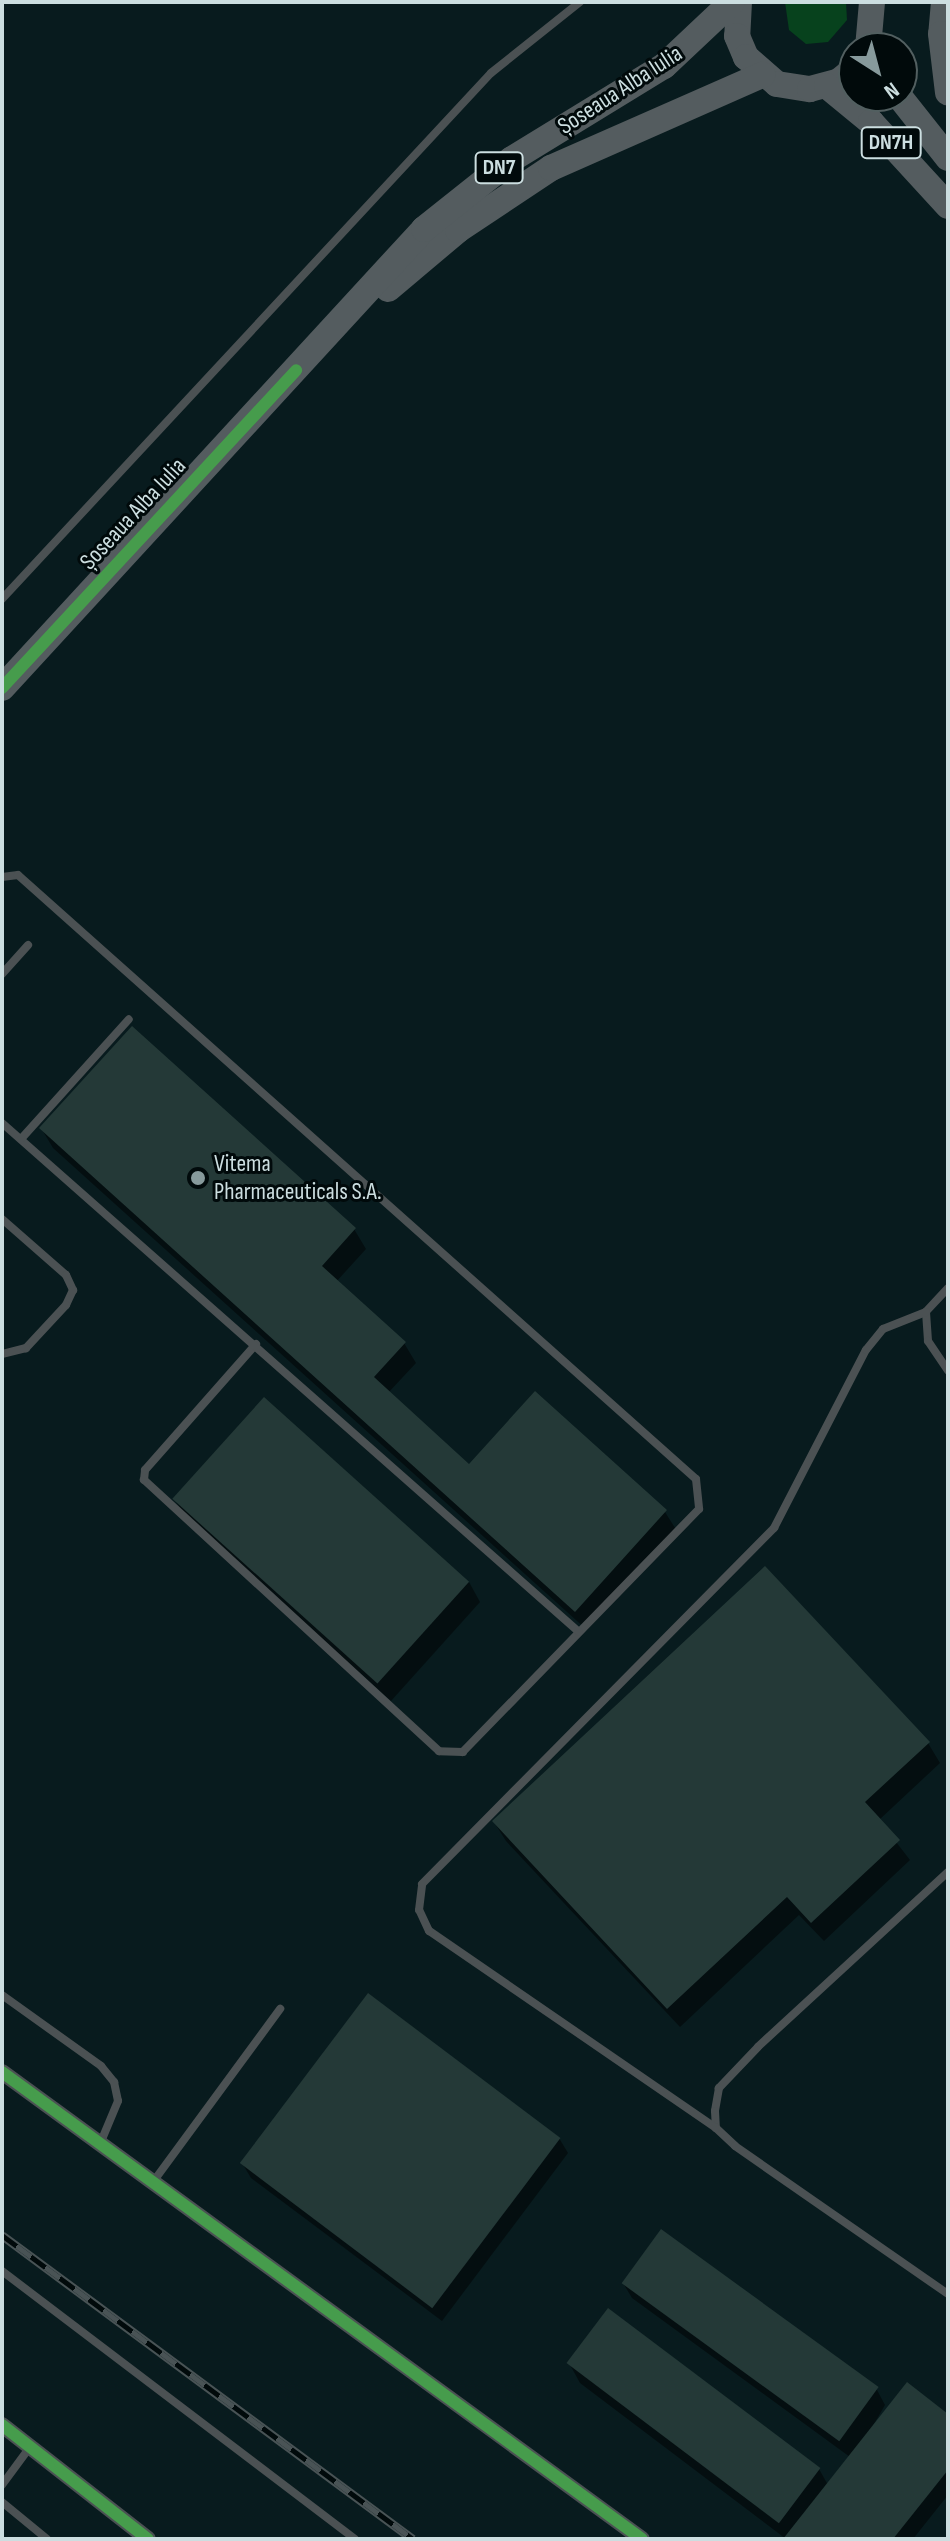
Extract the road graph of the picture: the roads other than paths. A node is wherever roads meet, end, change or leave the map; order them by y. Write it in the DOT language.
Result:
graph roads {
  1 [pos="580,2"];
  2 [pos="732,2"];
  3 [pos="739,2"];
  4 [pos="944,2"];
  5 [pos="876,6"];
  6 [pos="872,32"];
  7 [pos="762,75"];
  8 [pos="838,79"];
  9 [pos="827,86"];
  10 [pos="948,93"];
  11 [pos="912,112"];
  12 [pos="948,158"];
  13 [pos="948,206"];
  14 [pos="296,370"];
  15 [pos="2,599"];
  16 [pos="2,688"];
  17 [pos="2,877"];
  18 [pos="28,945"];
  19 [pos="2,974"];
  20 [pos="129,1019"];
  21 [pos="2,1123"];
  22 [pos="21,1139"];
  23 [pos="2,1219"];
  24 [pos="948,1288"];
  25 [pos="926,1312"];
  26 [pos="256,1344"];
  27 [pos="2,1354"];
  28 [pos="948,1371"];
  29 [pos="579,1632"];
  30 [pos="948,1872"];
  31 [pos="2,1995"];
  32 [pos="280,2009"];
  33 [pos="2,2072"];
  34 [pos="716,2128"];
  35 [pos="100,2145"];
  36 [pos="152,2183"];
  37 [pos="2,2271"];
  38 [pos="948,2294"];
  39 [pos="2,2425"];
  40 [pos="31,2446"];
  41 [pos="2,2485"];
  42 [pos="2,2502"];
  43 [pos="47,2539"];
  44 [pos="148,2539"];
  45 [pos="355,2539"];
  46 [pos="642,2539"];
  1 -- 15 [label="lane"];
  2 -- 14 [label="main road, Șoseaua Alba Iulia / DN7"];
  3 -- 7 [label="main road"];
  4 -- 10 [label="main road"];
  5 -- 6 [label="main road"];
  7 -- 9 [label="main road"];
  7 -- 14 [label="main road, Șoseaua Alba Iulia / DN7"];
  8 -- 9 [label="main road"];
  9 -- 13 [label="main road, DN7H"];
  11 -- 12 [label="main road, DN7H"];
  14 -- 16 [label="main road, Șoseaua Alba Iulia / DN7"];
  17 -- 29 [label="lane"];
  18 -- 19 [label="lane"];
  20 -- 22 [label="lane"];
  21 -- 22 [label="lane"];
  22 -- 26 [label="lane"];
  23 -- 27 [label="lane"];
  24 -- 25 [label="lane"];
  25 -- 28 [label="lane"];
  25 -- 34 [label="lane"];
  26 -- 29 [label="lane"];
  26 -- 29 [label="lane"];
  30 -- 34 [label="lane"];
  31 -- 35 [label="lane"];
  32 -- 36 [label="lane"];
  33 -- 35 [label="street"];
  34 -- 38 [label="lane"];
  35 -- 36 [label="street"];
  36 -- 46 [label="street"];
  37 -- 45 [label="lane"];
  39 -- 40 [label="street"];
  40 -- 41 [label="lane"];
  40 -- 44 [label="street"];
  42 -- 43 [label="lane"];
}
